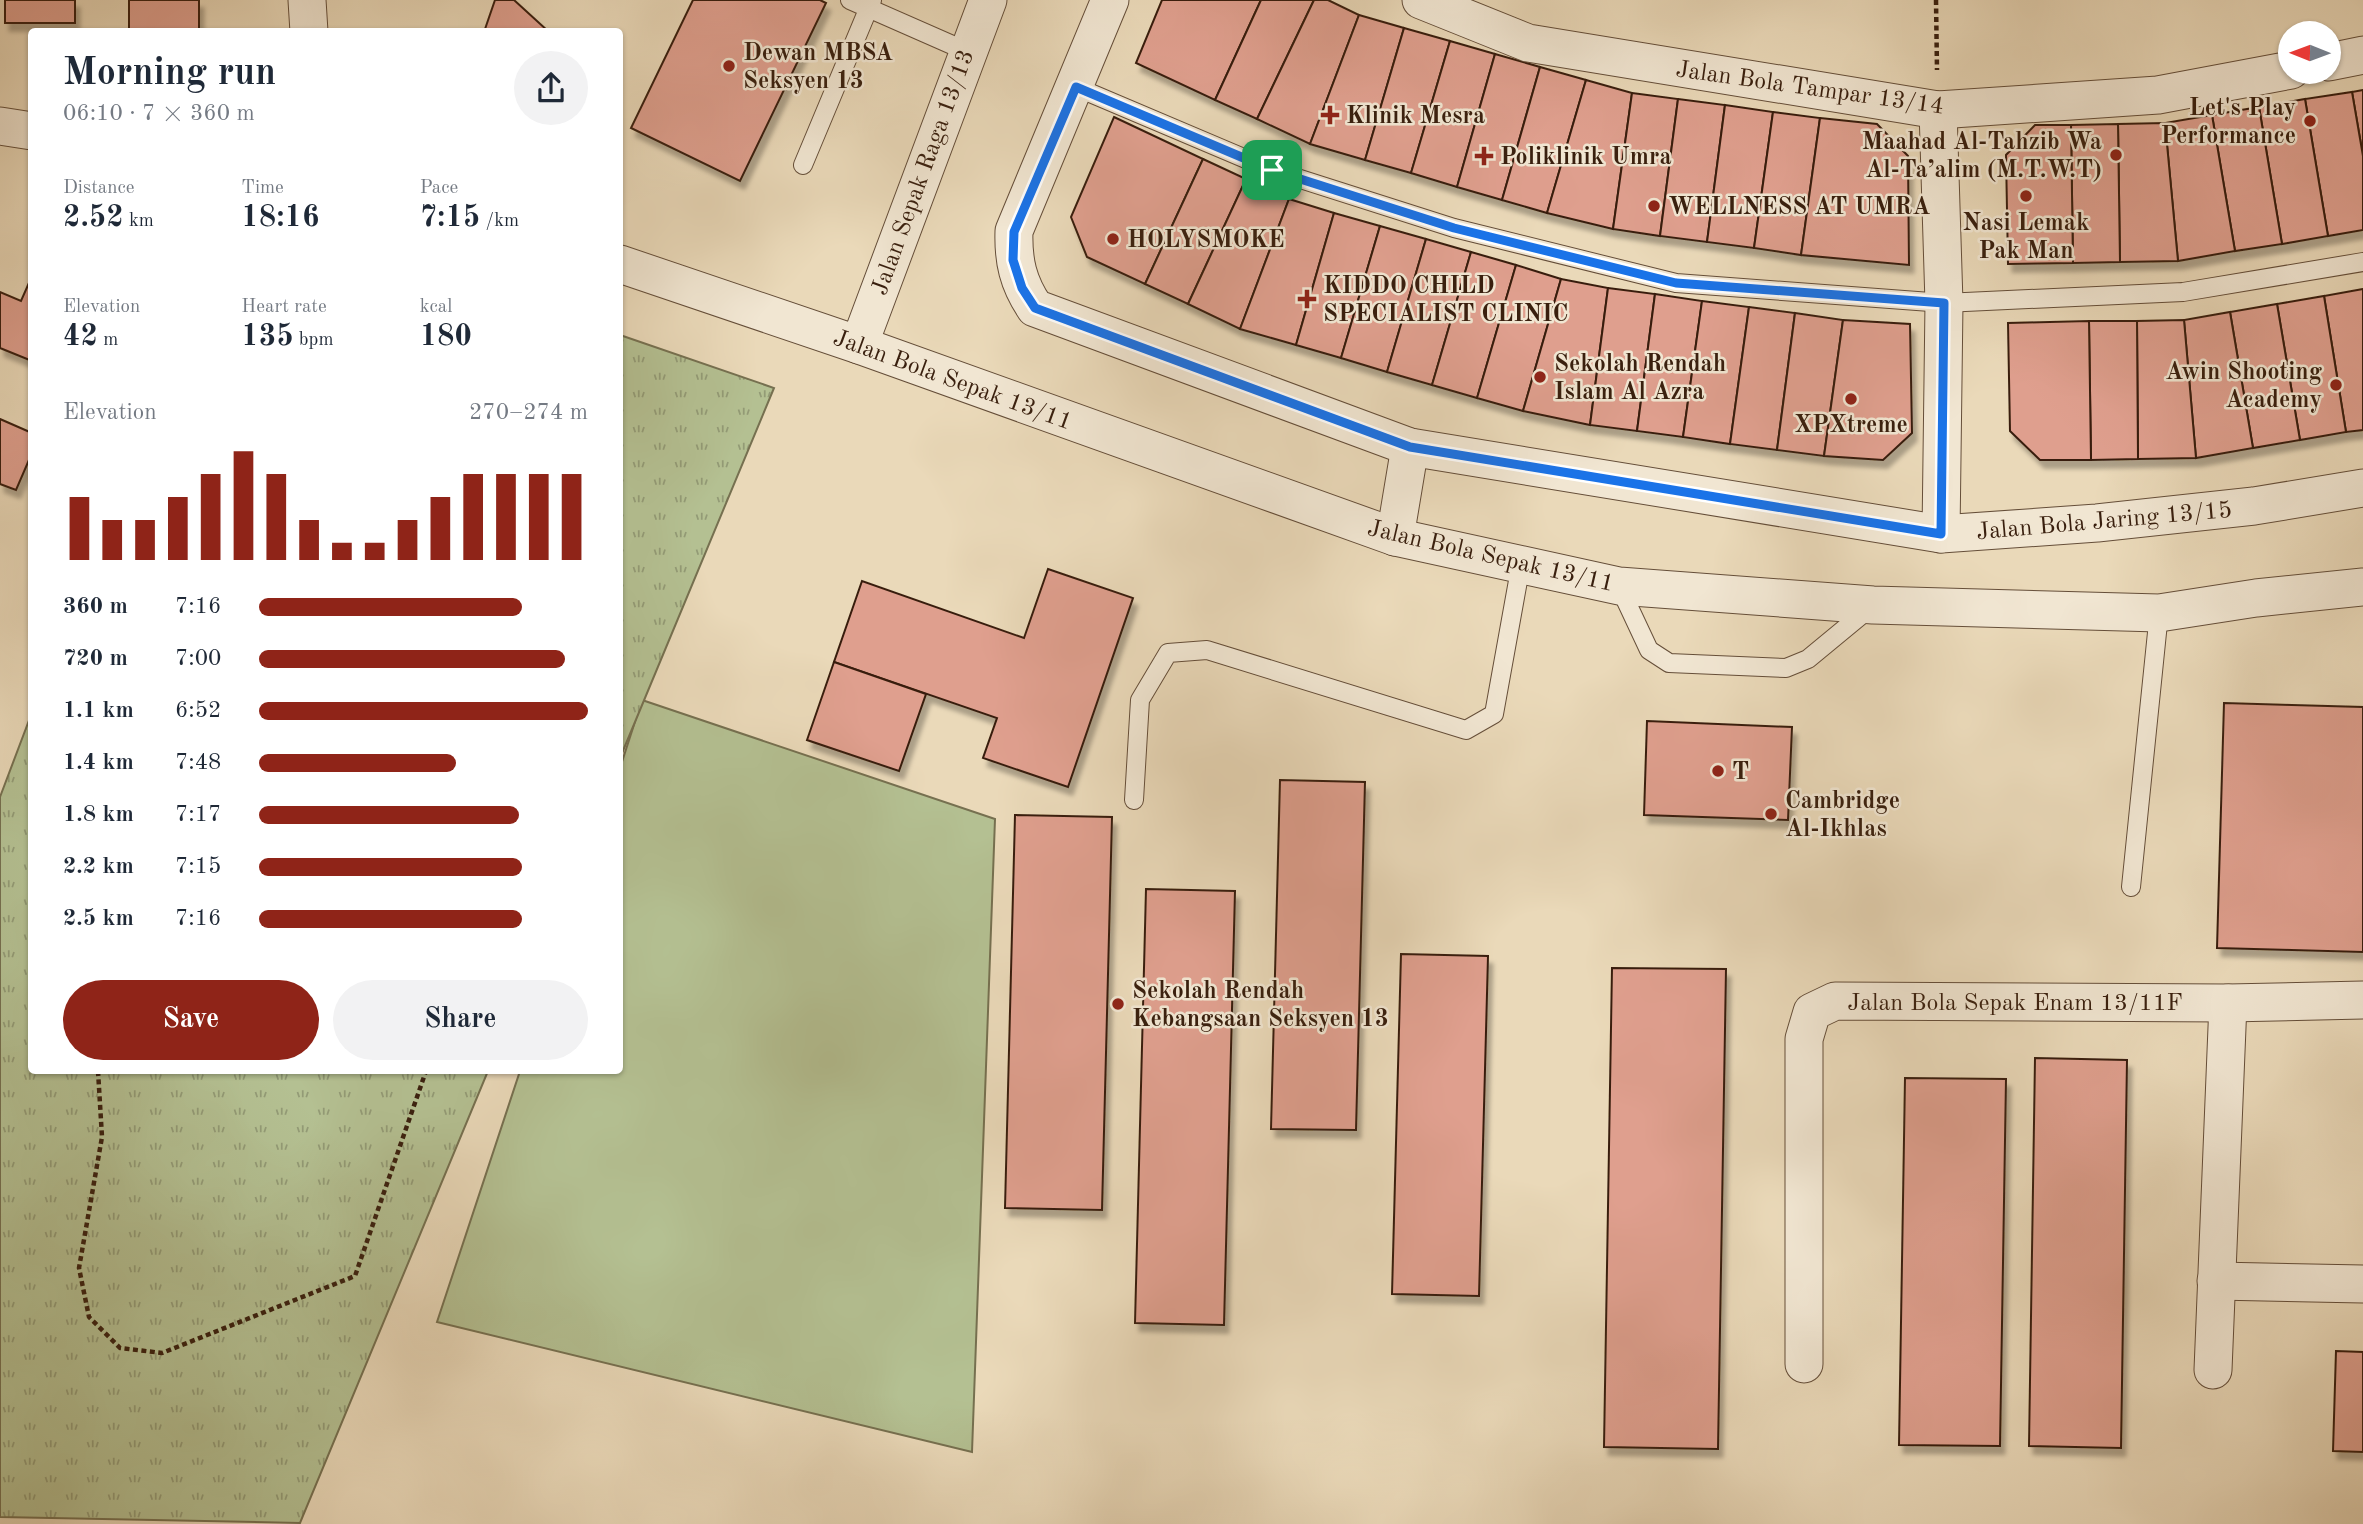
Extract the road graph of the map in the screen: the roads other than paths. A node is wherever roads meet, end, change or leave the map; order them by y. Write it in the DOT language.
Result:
graph roads {
  1 [pos="307,0"];
  2 [pos="850,0"];
  3 [pos="988,0"];
  4 [pos="1110,0"];
  5 [pos="1421,0"];
  6 [pos="870,4"];
  7 [pos="309,28"];
  8 [pos="966,51"];
  9 [pos="2363,55"];
  10 [pos="2342,59"];
  11 [pos="2278,72"];
  12 [pos="1076,87"];
  13 [pos="1938,110"];
  14 [pos="0,126"];
  15 [pos="28,130"];
  16 [pos="803,164"];
  17 [pos="2363,262"];
  18 [pos="623,265"];
  19 [pos="1944,303"];
  20 [pos="859,345"];
  21 [pos="1410,447"];
  22 [pos="2363,488"];
  23 [pos="1941,534"];
  24 [pos="1395,537"];
  25 [pos="1521,564"];
  26 [pos="1619,586"];
  27 [pos="2363,587"];
  28 [pos="1873,604"];
  29 [pos="2159,613"];
  30 [pos="1134,800"];
  31 [pos="2131,887"];
  32 [pos="2363,1000"];
  33 [pos="2228,1003"];
  34 [pos="2216,1281"];
  35 [pos="2363,1284"];
  36 [pos="1804,1364"];
  37 [pos="2213,1370"];
  1 -- 7 [label="street"];
  2 -- 6 [label="lane"];
  3 -- 8 [label="street, Jalan Sepak Raga 13/13"];
  4 -- 12 [label="street"];
  5 -- 13 [label="street, Jalan Bola Tampar 13/14"];
  6 -- 8 [label="lane"];
  6 -- 16 [label="lane"];
  8 -- 20 [label="street, Jalan Sepak Raga 13/13"];
  9 -- 10 [label="street"];
  11 -- 13 [label="street, Jalan Bola Tampar 13/14"];
  12 -- 19 [label="lane"];
  12 -- 21 [label="street, Jalan Bola Jaring 13/15"];
  13 -- 19 [label="street"];
  14 -- 15 [label="street"];
  17 -- 19 [label="lane"];
  18 -- 20 [label="street, Jalan Bola Sepak 13/11"];
  19 -- 23 [label="street"];
  20 -- 24 [label="street, Jalan Bola Sepak 13/11"];
  21 -- 23 [label="street, Jalan Bola Jaring 13/15"];
  21 -- 24 [label="street"];
  22 -- 23 [label="street, Jalan Bola Jaring 13/15"];
  24 -- 25 [label="street, Jalan Bola Sepak 13/11"];
  25 -- 26 [label="street, Jalan Bola Sepak 13/11"];
  25 -- 30 [label="lane"];
  26 -- 28 [label="street, Jalan Bola Sepak 13/11"];
  26 -- 28 [label="lane"];
  27 -- 29 [label="street, Jalan Bola Sepak 13/11"];
  28 -- 29 [label="street, Jalan Bola Sepak 13/11"];
  29 -- 31 [label="lane"];
  32 -- 33 [label="street, Jalan Bola Sepak Enam 13/11F"];
  33 -- 34 [label="street"];
  33 -- 36 [label="street, Jalan Bola Sepak Enam 13/11F"];
  34 -- 35 [label="street"];
  34 -- 37 [label="street"];
}
